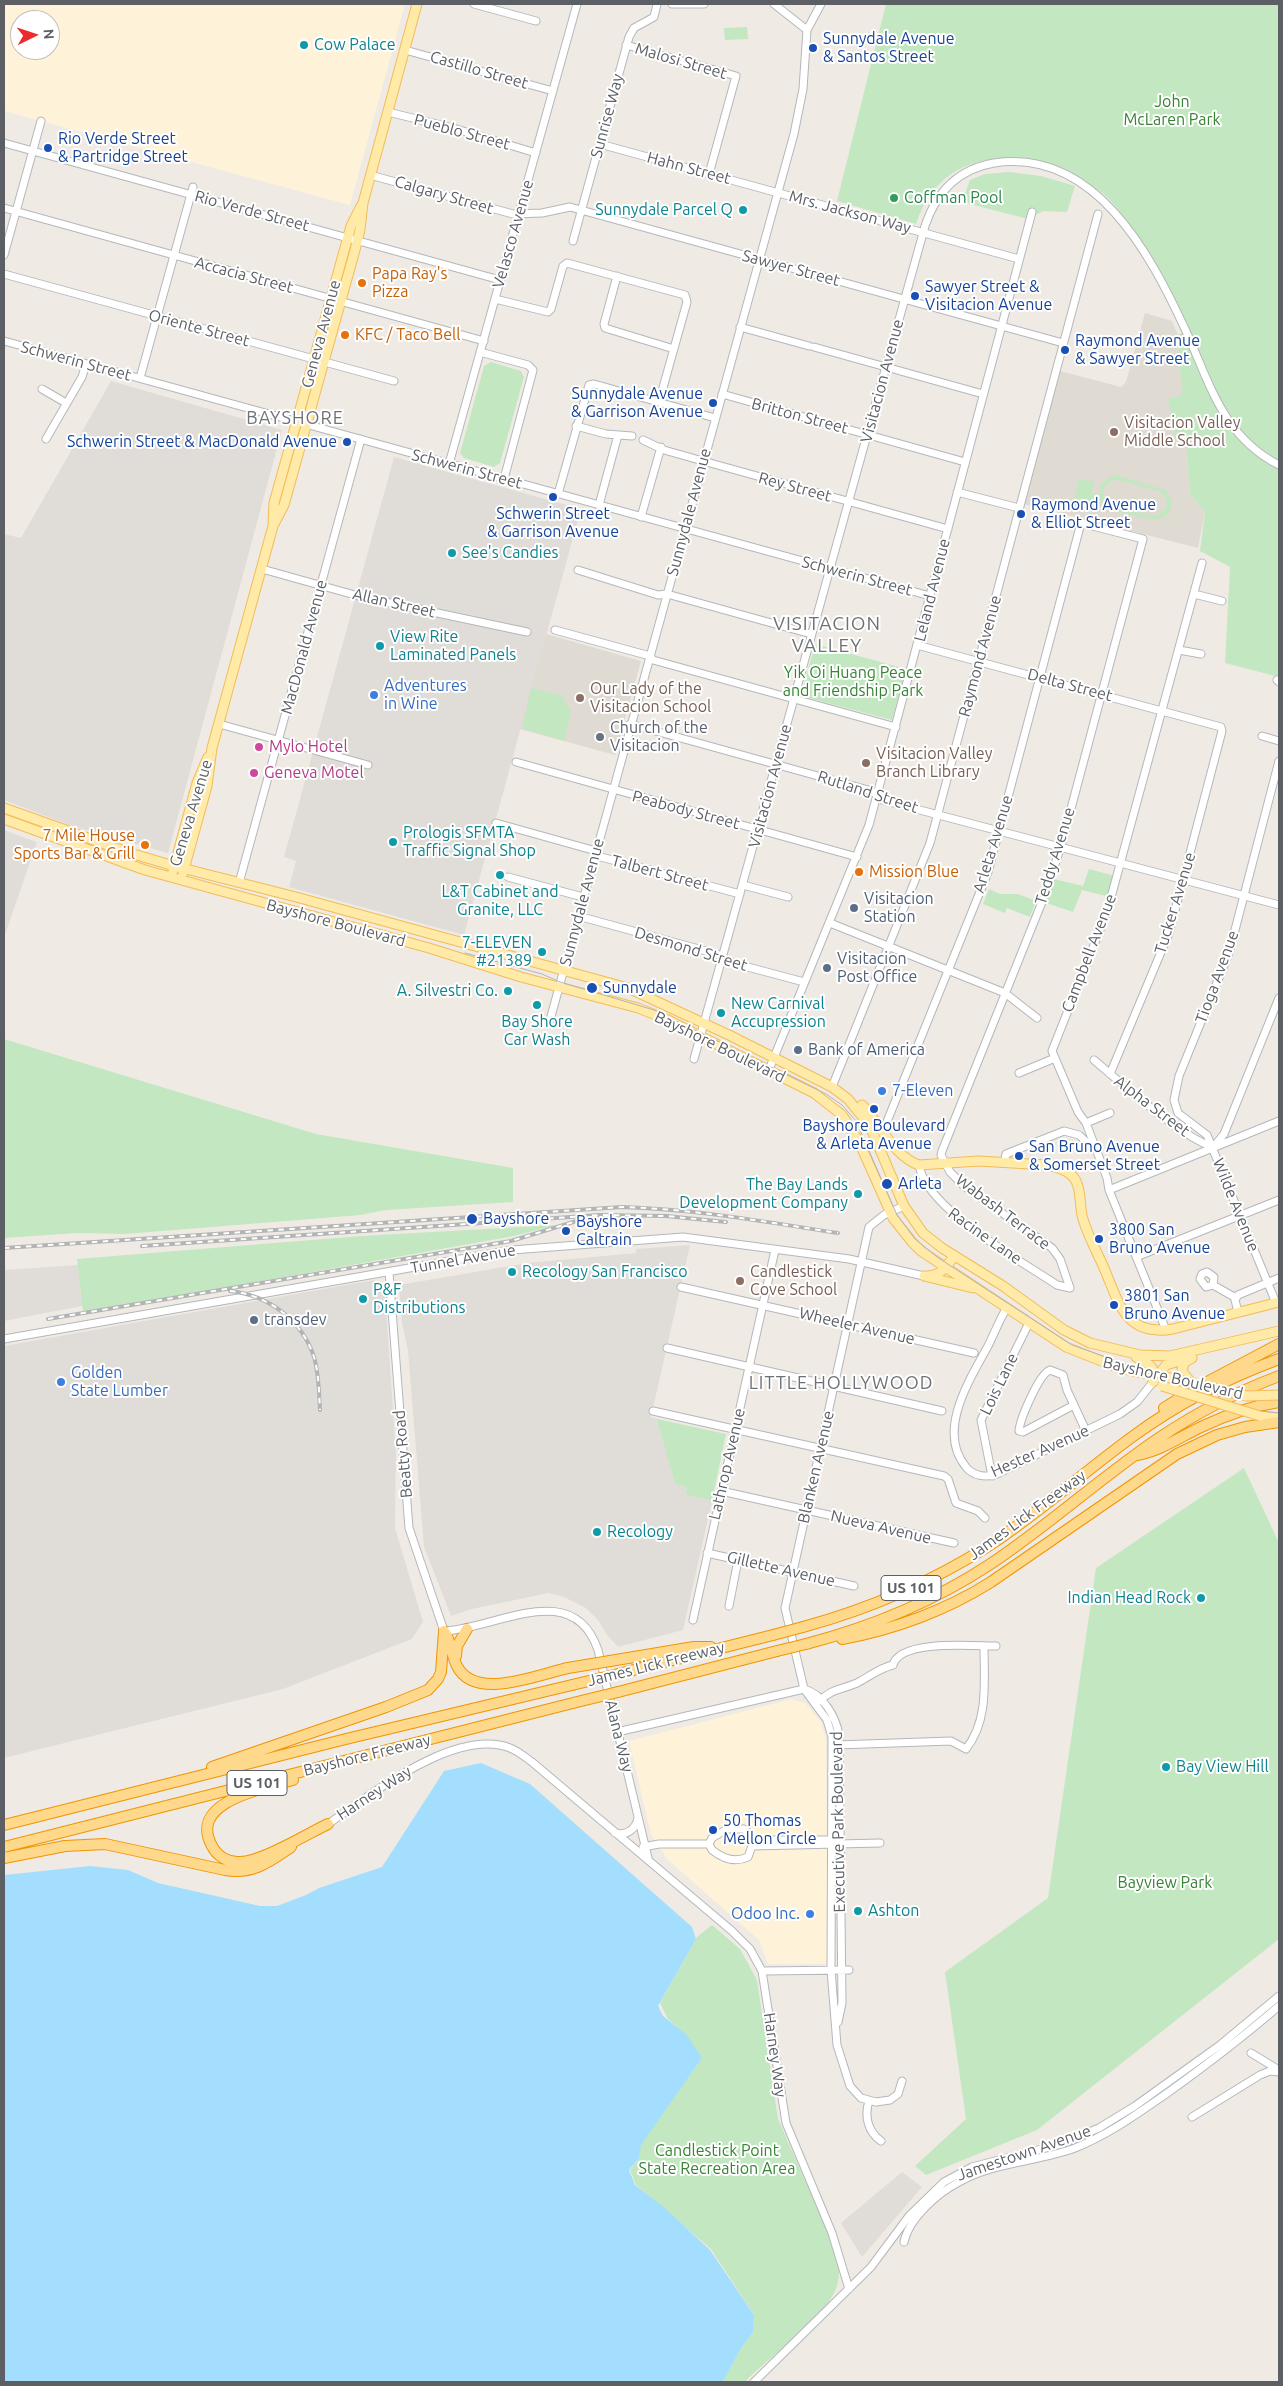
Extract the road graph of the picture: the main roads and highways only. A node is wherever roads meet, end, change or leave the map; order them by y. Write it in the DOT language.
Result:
graph roads {
  1 [pos="418,4"];
  2 [pos="363,203"];
  3 [pos="273,526"];
  4 [pos="212,748"];
  5 [pos="4,808"];
  6 [pos="4,819"];
  7 [pos="174,866"];
  8 [pos="184,869"];
  9 [pos="171,878"];
  10 [pos="181,880"];
  11 [pos="878,1131"];
  12 [pos="859,1142"];
  13 [pos="954,1256"];
  14 [pos="946,1268"];
  15 [pos="977,1289"];
  16 [pos="1278,1303"];
  17 [pos="1279,1331"];
  18 [pos="1242,1341"];
  19 [pos="1279,1344"];
  20 [pos="1124,1352"];
  21 [pos="1194,1357"];
  22 [pos="1279,1358"];
  23 [pos="1279,1376"];
  24 [pos="1157,1380"];
  25 [pos="1191,1382"];
  26 [pos="1279,1395"];
  27 [pos="1279,1402"];
  28 [pos="1279,1418"];
  29 [pos="1279,1422"];
  30 [pos="1122,1445"];
  31 [pos="1134,1456"];
  32 [pos="466,1629"];
  33 [pos="806,1644"];
  34 [pos="727,1646"];
  35 [pos="473,1680"];
  36 [pos="556,1689"];
  37 [pos="557,1707"];
  38 [pos="436,1737"];
  39 [pos="154,1787"];
  40 [pos="4,1825"];
  41 [pos="4,1847"];
  42 [pos="4,1858"];
  1 -- 2 [label="main road, Geneva Avenue"];
  2 -- 3 [label="main road, Geneva Avenue"];
  2 -- 3 [label="main road, Geneva Avenue"];
  3 -- 4 [label="main road, Geneva Avenue"];
  4 -- 7 [label="main road, Geneva Avenue"];
  4 -- 8 [label="main road, Geneva Avenue"];
  5 -- 7 [label="main road, Bayshore Boulevard"];
  6 -- 9 [label="main road, Bayshore Boulevard"];
  7 -- 8 [label="main road, Bayshore Boulevard"];
  7 -- 9 [label="main road, Geneva Avenue"];
  8 -- 10 [label="main road, Geneva Avenue"];
  8 -- 11 [label="main road, Bayshore Boulevard"];
  9 -- 10 [label="main road, Bayshore Boulevard"];
  10 -- 12 [label="main road, Bayshore Boulevard"];
  11 -- 12 [label="main road"];
  11 -- 13 [label="main road, Bayshore Boulevard"];
  11 -- 16 [label="main road"];
  12 -- 14 [label="main road, Bayshore Boulevard"];
  13 -- 14 [label="main road"];
  13 -- 20 [label="main road, Bayshore Boulevard"];
  14 -- 15 [label="main road, Bayshore Boulevard"];
  14 -- 15 [label="main road"];
  15 -- 24 [label="main road, Bayshore Boulevard"];
  17 -- 18 [label="main road, Bayshore Boulevard"];
  18 -- 20 [label="main road, Bayshore Boulevard"];
  18 -- 21 [label="main road"];
  19 -- 30 [label="highway"];
  20 -- 24 [label="main road"];
  21 -- 24 [label="main road"];
  21 -- 25 [label="main road"];
  22 -- 30 [label="highway, James Lick Freeway / US 101"];
  23 -- 31 [label="highway, James Lick Freeway / US 101"];
  24 -- 25 [label="main road, Bayshore Boulevard, bridge"];
  24 -- 28 [label="main road, bridge"];
  25 -- 26 [label="main road, Bayshore Boulevard, bridge"];
  27 -- 31 [label="highway"];
  29 -- 33 [label="highway"];
  30 -- 34 [label="highway, James Lick Freeway / US 101, bridge"];
  31 -- 33 [label="highway, James Lick Freeway / US 101"];
  32 -- 35 [label="highway"];
  33 -- 37 [label="highway, James Lick Freeway / US 101, bridge"];
  34 -- 35 [label="highway, bridge"];
  34 -- 36 [label="highway, James Lick Freeway / US 101, bridge"];
  35 -- 39 [label="highway"];
  36 -- 39 [label="highway, Bayshore Freeway / US 101"];
  37 -- 38 [label="highway, Bayshore Freeway / US 101"];
  38 -- 41 [label="highway, Bayshore Freeway / US 101"];
  38 -- 42 [label="highway"];
  39 -- 40 [label="highway, Bayshore Freeway / US 101"];
}
